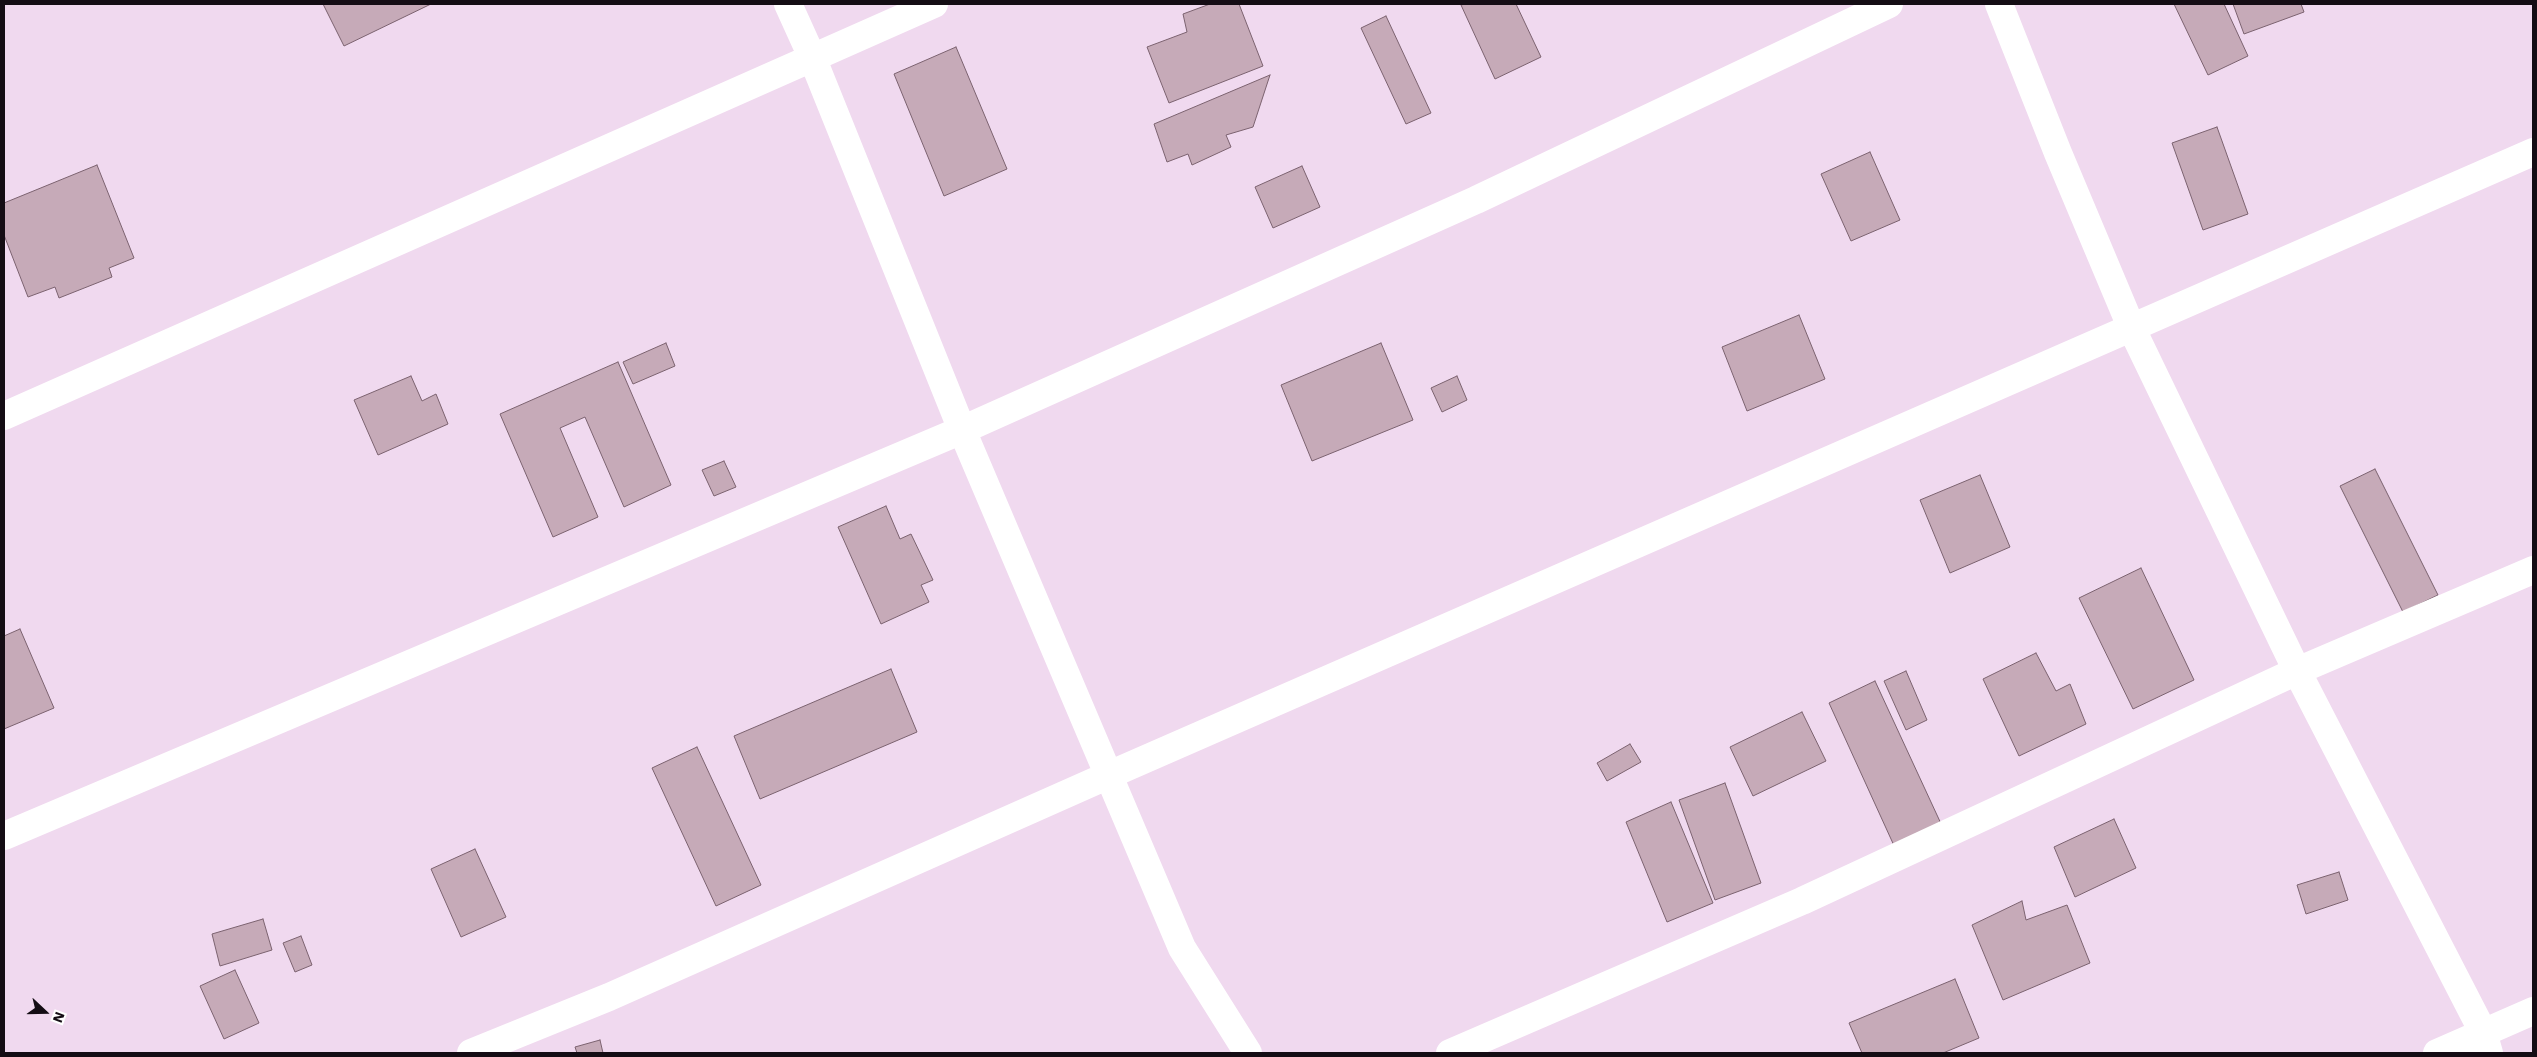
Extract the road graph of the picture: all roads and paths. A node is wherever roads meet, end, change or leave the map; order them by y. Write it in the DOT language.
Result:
graph roads {
  1 [pos="788,4"];
  2 [pos="934,4"];
  3 [pos="1889,4"];
  4 [pos="1999,4"];
  5 [pos="812,57"];
  6 [pos="2533,152"];
  7 [pos="2132,329"];
  8 [pos="4,416"];
  9 [pos="962,430"];
  10 [pos="2533,570"];
  11 [pos="2297,671"];
  12 [pos="1109,775"];
  13 [pos="4,836"];
  14 [pos="2533,1011"];
  15 [pos="2486,1043"];
  16 [pos="471,1053"];
  17 [pos="1248,1053"];
  18 [pos="1450,1053"];
  19 [pos="2437,1053"];
  1 -- 5 [label="street"];
  2 -- 5 [label="street"];
  3 -- 9 [label="street"];
  4 -- 7 [label="street"];
  5 -- 8 [label="street"];
  5 -- 9 [label="street"];
  6 -- 7 [label="street"];
  7 -- 11 [label="street"];
  7 -- 12 [label="street"];
  9 -- 12 [label="street"];
  9 -- 13 [label="street"];
  10 -- 11 [label="street"];
  11 -- 15 [label="street"];
  11 -- 18 [label="street"];
  12 -- 16 [label="street"];
  12 -- 17 [label="street"];
  14 -- 15 [label="street"];
  15 -- 19 [label="street"];
}
